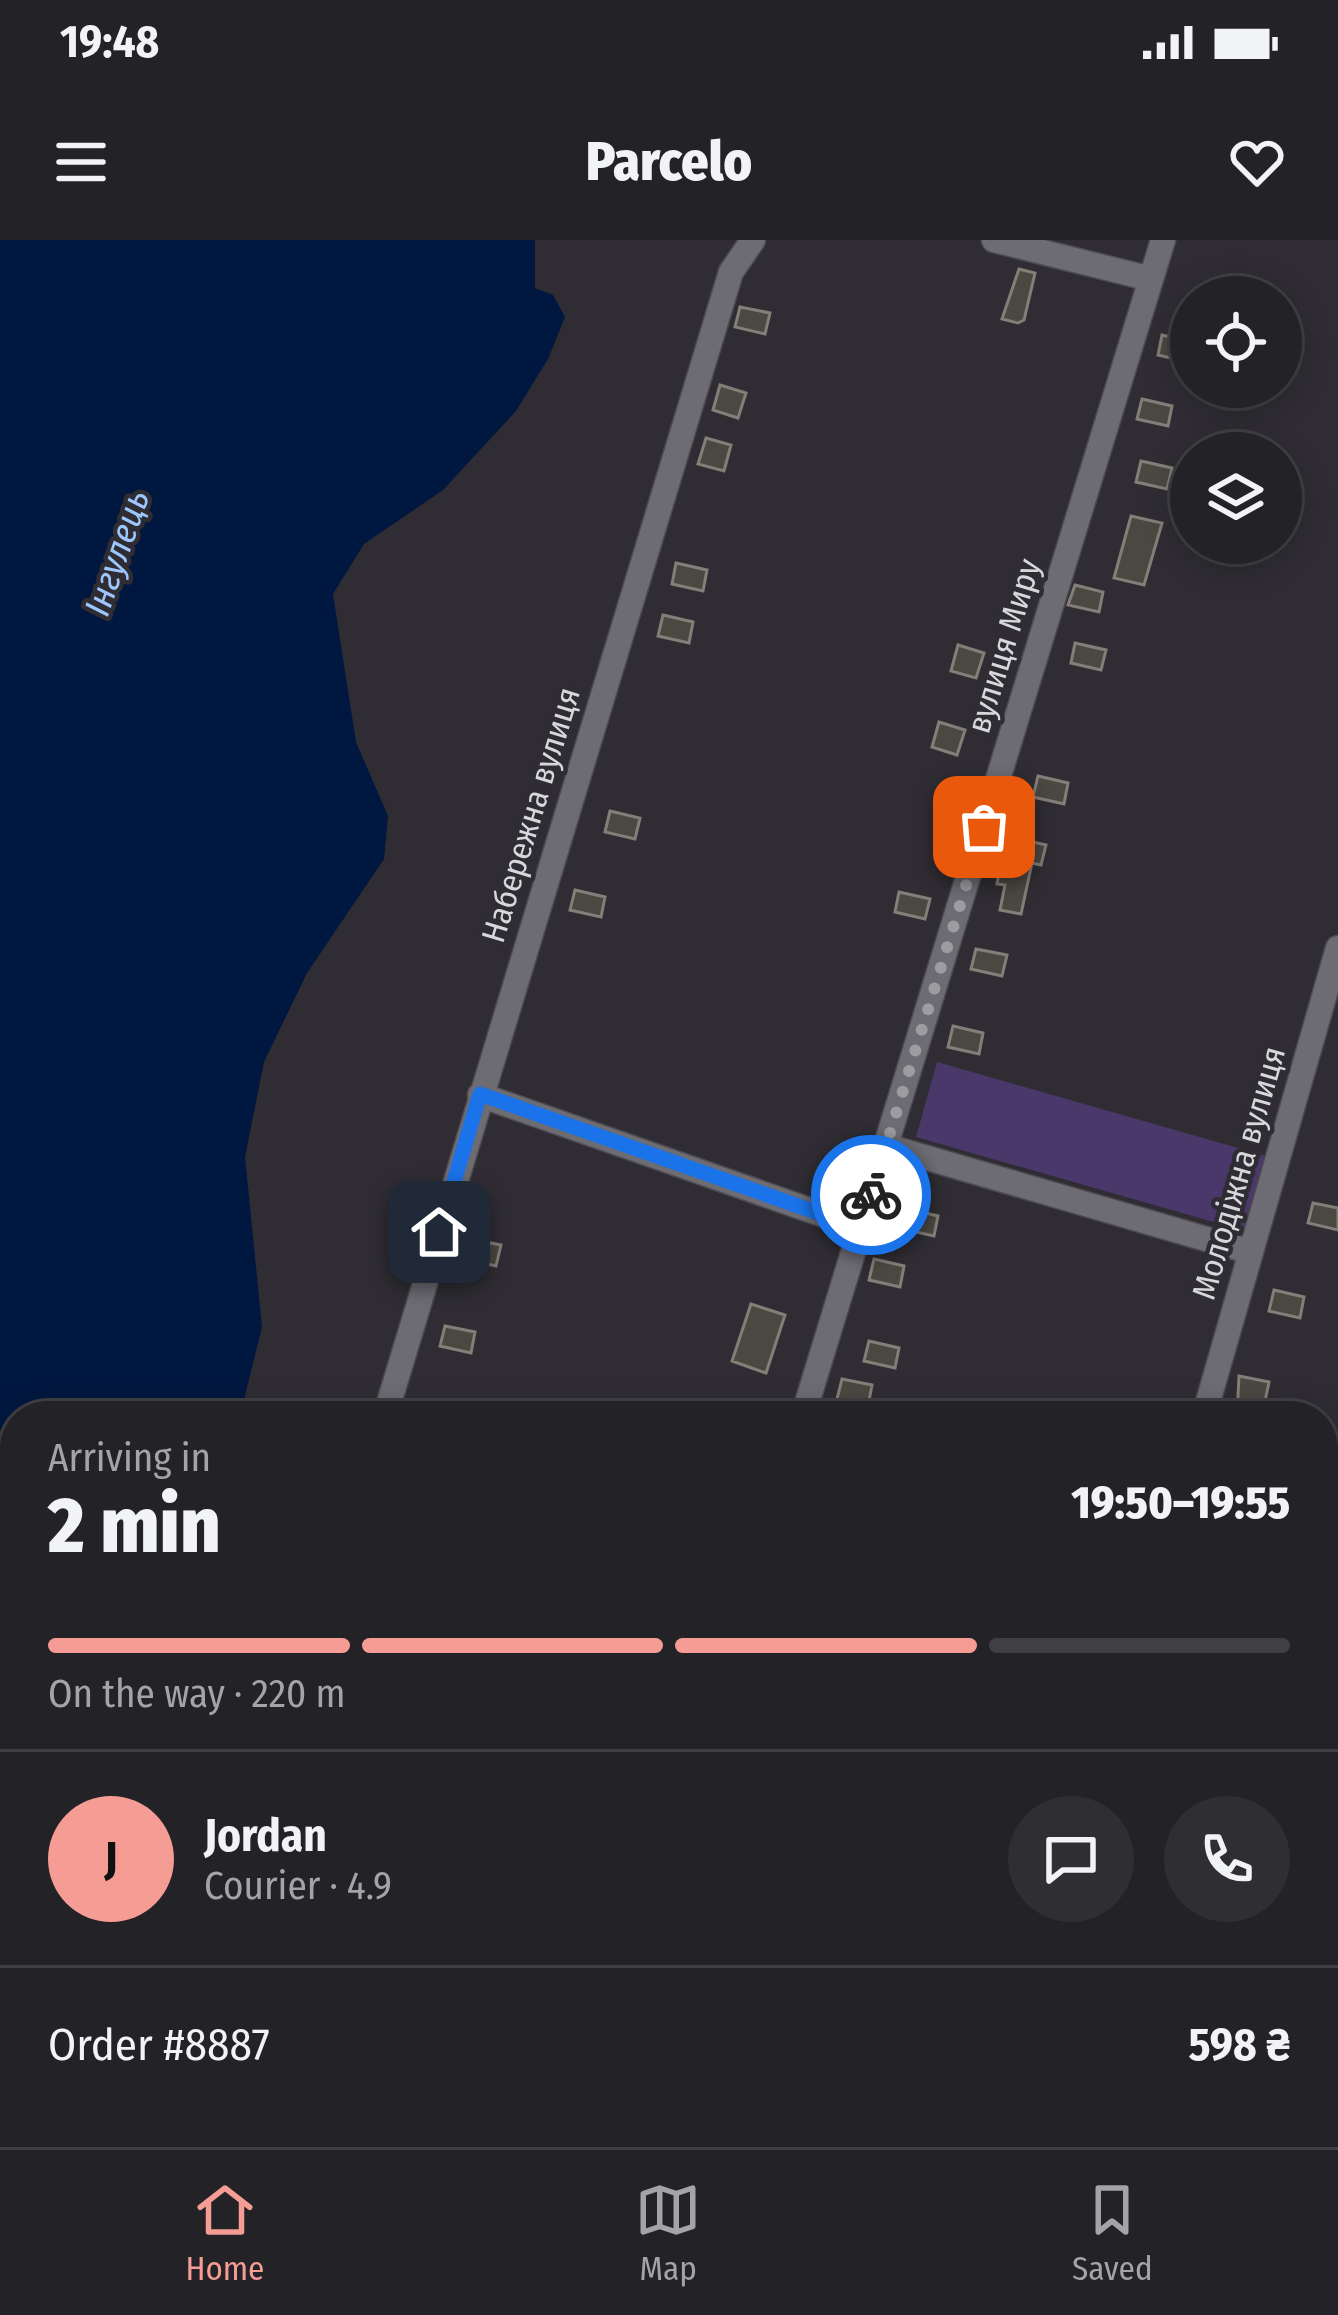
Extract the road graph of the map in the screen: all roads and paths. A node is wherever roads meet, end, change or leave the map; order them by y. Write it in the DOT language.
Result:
graph roads {
  1 [pos="753,240"];
  2 [pos="994,240"];
  3 [pos="1163,240"];
  4 [pos="1151,279"];
  5 [pos="1338,948"];
  6 [pos="480,1094"];
  7 [pos="886,1146"];
  8 [pos="861,1228"];
  9 [pos="1251,1252"];
  10 [pos="389,1401"];
  11 [pos="808,1401"];
  12 [pos="1208,1401"];
  1 -- 6 [label="street, Набережна вулиця"];
  2 -- 4 [label="street"];
  3 -- 4 [label="street, вулиця Миру"];
  4 -- 7 [label="street, вулиця Миру"];
  5 -- 9 [label="street, Молодіжна вулиця"];
  6 -- 8 [label="street"];
  6 -- 10 [label="street, Набережна вулиця"];
  7 -- 8 [label="street, вулиця Миру"];
  7 -- 9 [label="street"];
  8 -- 11 [label="street, вулиця Миру"];
  9 -- 12 [label="street, Молодіжна вулиця"];
}
